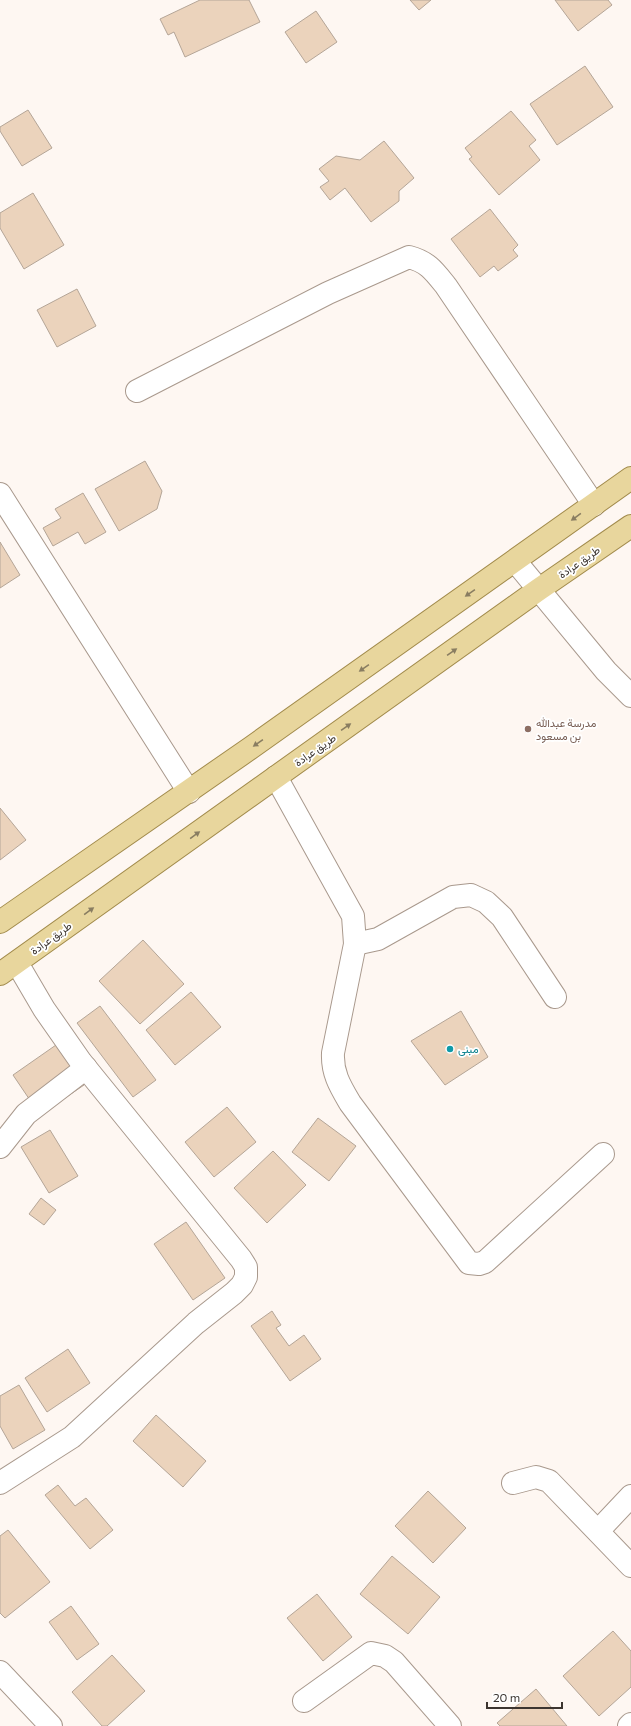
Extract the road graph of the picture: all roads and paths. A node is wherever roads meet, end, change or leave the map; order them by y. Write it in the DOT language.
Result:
graph roads {
  1 [pos="137,391"];
  2 [pos="631,478"];
  3 [pos="0,494"];
  4 [pos="594,505"];
  5 [pos="631,526"];
  6 [pos="515,561"];
  7 [pos="538,590"];
  8 [pos="631,696"];
  9 [pos="276,777"];
  10 [pos="189,792"];
  11 [pos="0,922"];
  12 [pos="355,944"];
  13 [pos="8,968"];
  14 [pos="555,997"];
  15 [pos="86,1068"];
  16 [pos="0,1147"];
  17 [pos="603,1154"];
  18 [pos="0,1483"];
  19 [pos="513,1483"];
  20 [pos="631,1496"];
  21 [pos="598,1531"];
  22 [pos="631,1566"];
  23 [pos="0,1672"];
  24 [pos="304,1701"];
  25 [pos="631,1724"];
  26 [pos="51,1726"];
  27 [pos="450,1726"];
  28 [pos="629,1726"];
  1 -- 4 [label="street"];
  2 -- 4 [label="main road"];
  3 -- 10 [label="street"];
  4 -- 6 [label="main road, one-way"];
  5 -- 7 [label="main road, طريق عرادة"];
  6 -- 7 [label="street"];
  6 -- 10 [label="main road, one-way"];
  7 -- 8 [label="street"];
  9 -- 7 [label="main road, طريق عرادة, one-way"];
  9 -- 12 [label="street"];
  13 -- 9 [label="main road, طريق عرادة, one-way"];
  10 -- 11 [label="main road"];
  12 -- 14 [label="street"];
  12 -- 17 [label="street"];
  13 -- 15 [label="street"];
  15 -- 16 [label="street"];
  15 -- 18 [label="street"];
  19 -- 21 [label="street"];
  20 -- 21 [label="street"];
  21 -- 22 [label="street"];
  23 -- 26 [label="street"];
  24 -- 27 [label="street"];
  25 -- 28 [label="street"];
}
